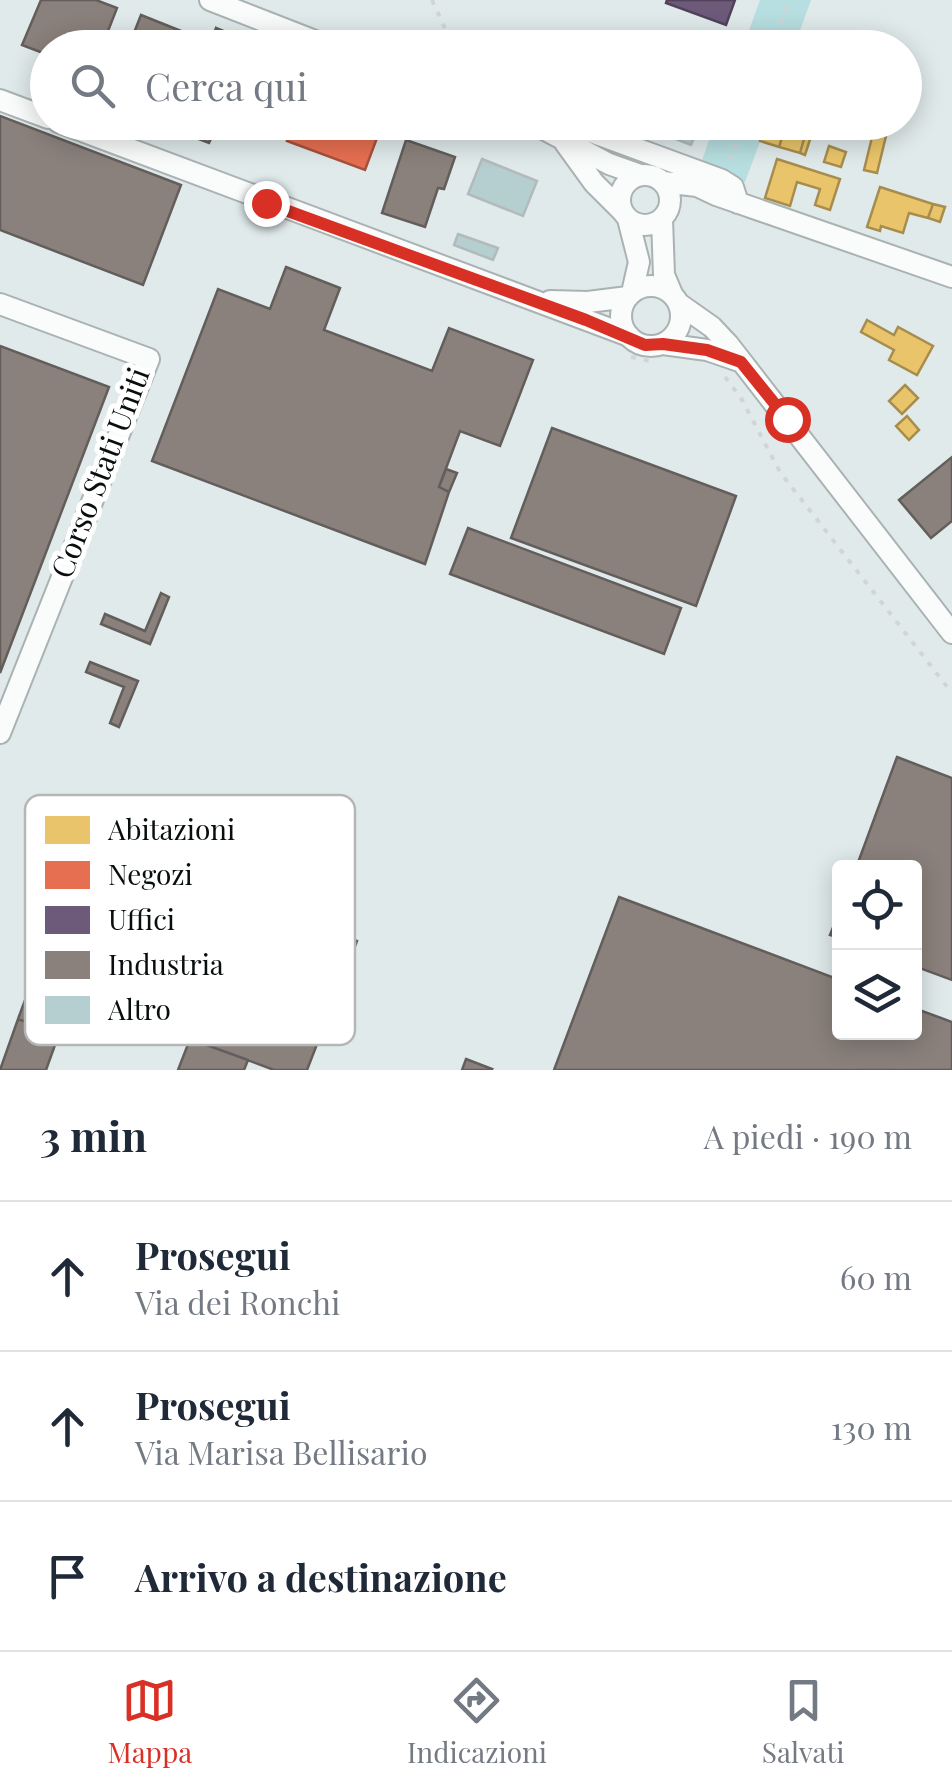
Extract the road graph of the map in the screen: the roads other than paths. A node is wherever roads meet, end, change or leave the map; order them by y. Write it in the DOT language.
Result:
graph roads {
  1 [pos="210,0"];
  2 [pos="287,30"];
  3 [pos="0,100"];
  4 [pos="30,111"];
  5 [pos="106,140"];
  6 [pos="562,140"];
  7 [pos="608,140"];
  8 [pos="565,142"];
  9 [pos="640,175"];
  10 [pos="663,182"];
  11 [pos="718,187"];
  12 [pos="666,214"];
  13 [pos="625,215"];
  14 [pos="952,277"];
  15 [pos="630,295"];
  16 [pos="675,299"];
  17 [pos="533,302"];
  18 [pos="0,304"];
  19 [pos="626,344"];
  20 [pos="663,352"];
  21 [pos="741,362"];
  22 [pos="952,633"];
  23 [pos="0,733"];
  1 -- 2 [label="street"];
  3 -- 4 [label="street"];
  5 -- 17 [label="street"];
  6 -- 8 [label="street"];
  7 -- 11 [label="street"];
  8 -- 9 [label="street"];
  8 -- 13 [label="street"];
  9 -- 10 [label="street"];
  9 -- 13 [label="street"];
  10 -- 11 [label="street"];
  10 -- 12 [label="street"];
  11 -- 12 [label="street"];
  11 -- 14 [label="street"];
  12 -- 13 [label="street"];
  12 -- 16 [label="street"];
  13 -- 15 [label="street"];
  15 -- 16 [label="street"];
  15 -- 17 [label="street"];
  15 -- 19 [label="street"];
  16 -- 20 [label="street"];
  16 -- 21 [label="street"];
  17 -- 19 [label="street"];
  18 -- 23 [label="street, Corso Stati Uniti"];
  19 -- 20 [label="street"];
  20 -- 21 [label="street"];
  21 -- 22 [label="street"];
}
